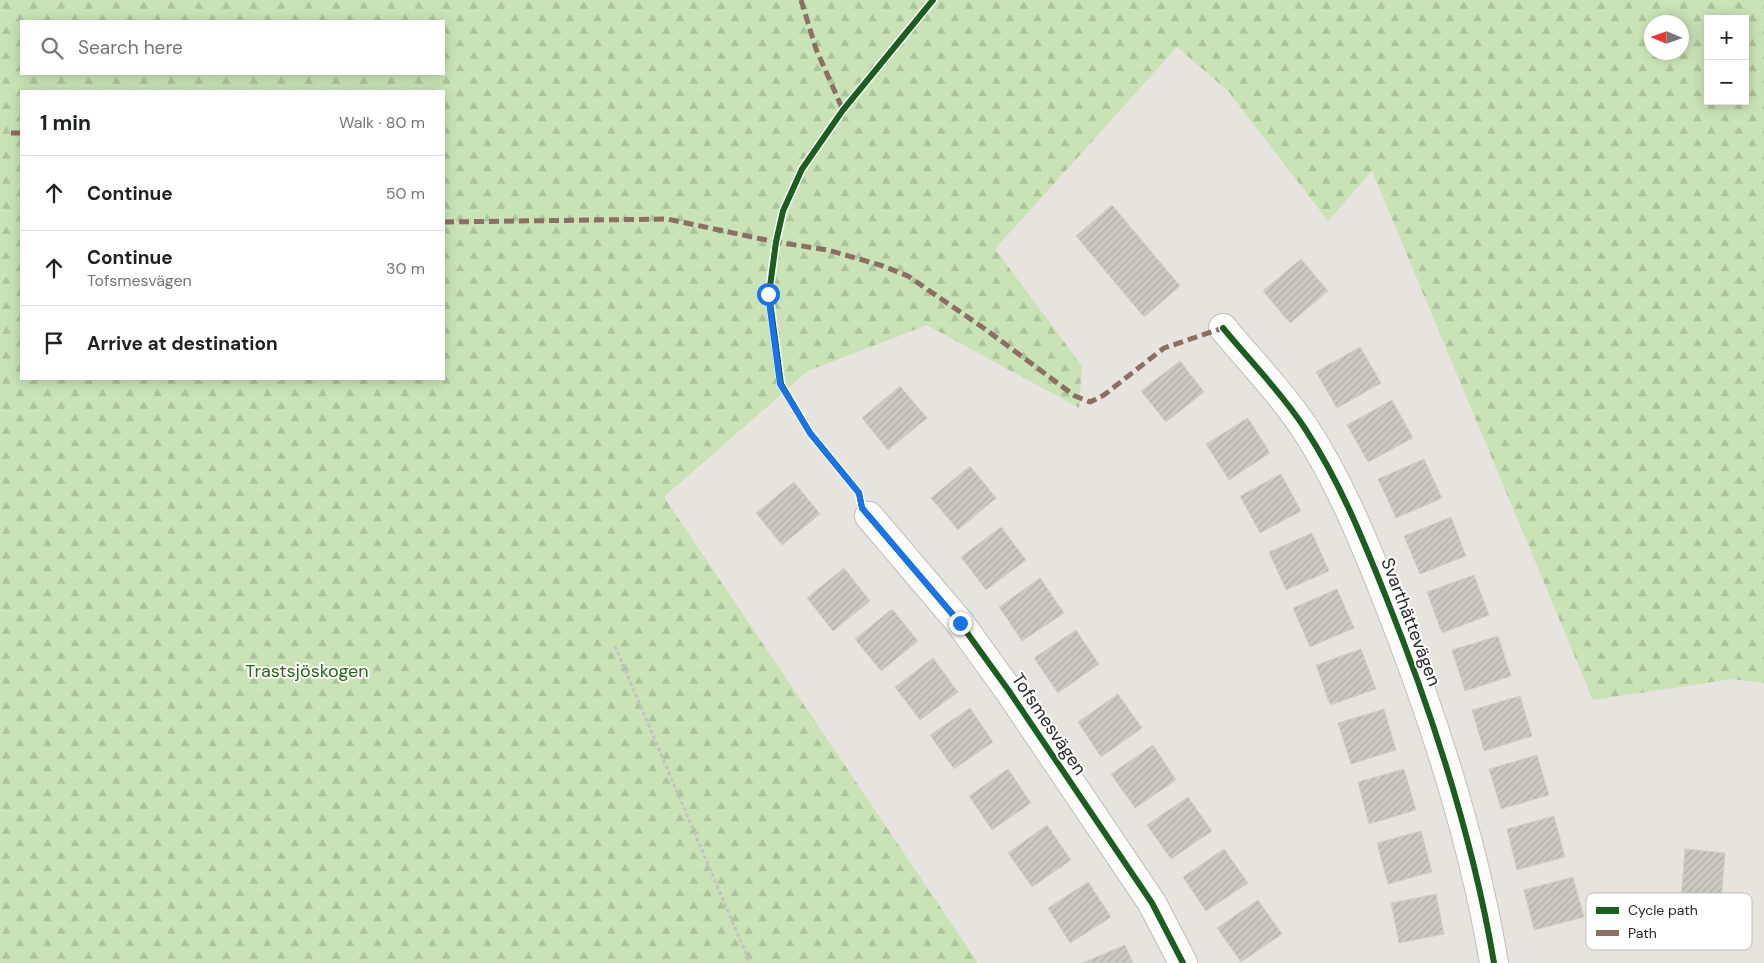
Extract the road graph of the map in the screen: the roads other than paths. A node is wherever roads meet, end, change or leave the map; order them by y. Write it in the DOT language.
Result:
graph roads {
  1 [pos="1222,328"];
  2 [pos="869,516"];
  3 [pos="1183,963"];
  4 [pos="1494,963"];
  1 -- 4 [label="street, Svarthättevägen"];
  2 -- 3 [label="street, Tofsmesvägen"];
}
